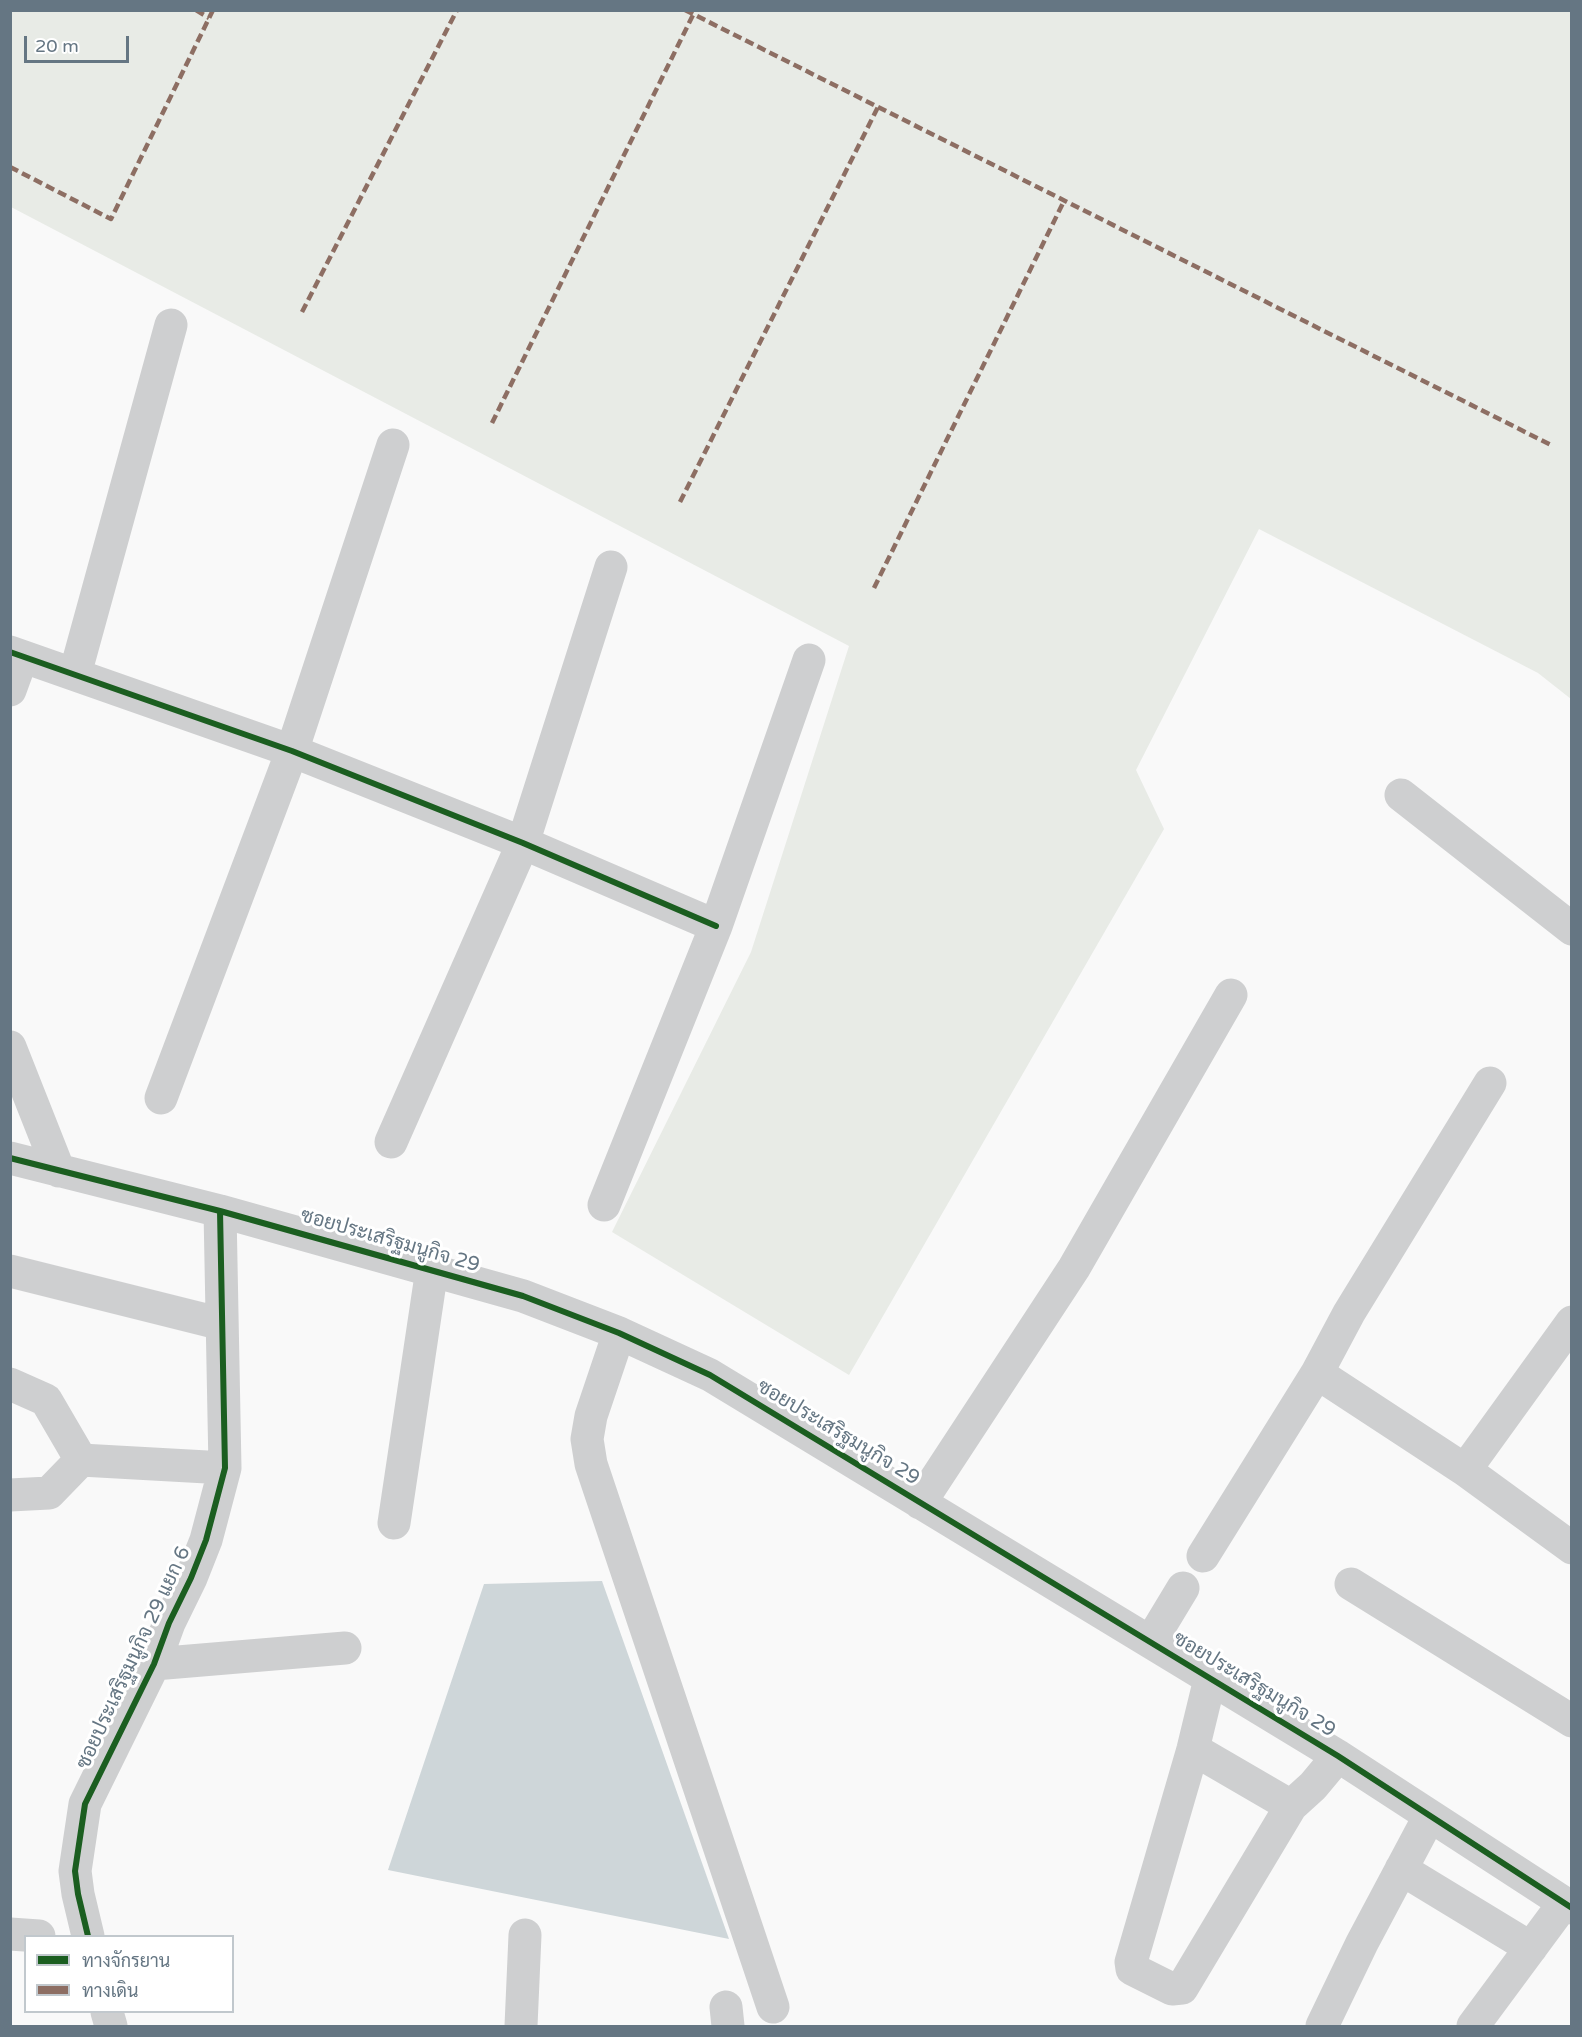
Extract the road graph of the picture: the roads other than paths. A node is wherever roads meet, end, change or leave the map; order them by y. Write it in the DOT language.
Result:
graph roads {
  1 [pos="171,326"];
  2 [pos="393,445"];
  3 [pos="611,567"];
  4 [pos="16,654"];
  5 [pos="809,660"];
  6 [pos="75,674"];
  7 [pos="10,690"];
  8 [pos="292,752"];
  9 [pos="1401,795"];
  10 [pos="523,843"];
  11 [pos="716,926"];
  12 [pos="1572,929"];
  13 [pos="1231,995"];
  14 [pos="10,1047"];
  15 [pos="1490,1083"];
  16 [pos="161,1098"];
  17 [pos="391,1143"];
  18 [pos="10,1158"];
  19 [pos="59,1171"];
  20 [pos="604,1205"];
  21 [pos="220,1211"];
  22 [pos="432,1269"];
  23 [pos="10,1271"];
  24 [pos="1572,1322"];
  25 [pos="222,1324"];
  26 [pos="619,1333"];
  27 [pos="1317,1373"];
  28 [pos="10,1384"];
  29 [pos="81,1460"];
  30 [pos="225,1468"];
  31 [pos="1465,1470"];
  32 [pos="10,1495"];
  33 [pos="920,1503"];
  34 [pos="394,1523"];
  35 [pos="1572,1548"];
  36 [pos="1203,1556"];
  37 [pos="1351,1584"];
  38 [pos="1183,1588"];
  39 [pos="1151,1641"];
  40 [pos="345,1648"];
  41 [pos="154,1664"];
  42 [pos="1210,1679"];
  43 [pos="1572,1721"];
  44 [pos="1193,1749"];
  45 [pos="1338,1756"];
  46 [pos="1291,1806"];
  47 [pos="1429,1817"];
  48 [pos="1401,1869"];
  49 [pos="1568,1905"];
  50 [pos="88,1935"];
  51 [pos="525,1935"];
  52 [pos="1531,1948"];
  53 [pos="773,2007"];
  54 [pos="521,2026"];
  55 [pos="1322,2026"];
  56 [pos="1473,2026"];
  1 -- 6 [label="street"];
  2 -- 8 [label="street"];
  3 -- 10 [label="street"];
  4 -- 6 [label="street"];
  4 -- 7 [label="street"];
  5 -- 11 [label="street"];
  6 -- 8 [label="street"];
  8 -- 10 [label="street"];
  8 -- 16 [label="street"];
  9 -- 12 [label="street"];
  10 -- 11 [label="street"];
  10 -- 17 [label="street"];
  11 -- 20 [label="street"];
  13 -- 33 [label="street"];
  14 -- 19 [label="street"];
  15 -- 27 [label="street"];
  18 -- 19 [label="street, ซอยประเสริฐมนูกิจ 29"];
  19 -- 21 [label="street, ซอยประเสริฐมนูกิจ 29"];
  21 -- 22 [label="street, ซอยประเสริฐมนูกิจ 29"];
  21 -- 25 [label="street, ซอยประเสริฐมนูกิจ 29 แยก 6"];
  22 -- 26 [label="street, ซอยประเสริฐมนูกิจ 29"];
  22 -- 34 [label="street"];
  23 -- 25 [label="street"];
  24 -- 31 [label="street"];
  25 -- 30 [label="street, ซอยประเสริฐมนูกิจ 29 แยก 6"];
  26 -- 33 [label="street, ซอยประเสริฐมนูกิจ 29"];
  26 -- 53 [label="street"];
  27 -- 31 [label="street"];
  27 -- 36 [label="street"];
  28 -- 29 [label="street"];
  29 -- 30 [label="street"];
  29 -- 32 [label="street"];
  30 -- 41 [label="street, ซอยประเสริฐมนูกิจ 29 แยก 6"];
  31 -- 35 [label="street"];
  33 -- 39 [label="street, ซอยประเสริฐมนูกิจ 29"];
  37 -- 43 [label="street"];
  38 -- 39 [label="street"];
  39 -- 42 [label="street, ซอยประเสริฐมนูกิจ 29"];
  40 -- 41 [label="street"];
  41 -- 50 [label="street, ซอยประเสริฐมนูกิจ 29 แยก 6"];
  42 -- 44 [label="street"];
  42 -- 45 [label="street, ซอยประเสริฐมนูกิจ 29"];
  44 -- 46 [label="street"];
  44 -- 46 [label="street"];
  45 -- 46 [label="street"];
  45 -- 47 [label="street, ซอยประเสริฐมนูกิจ 29"];
  47 -- 48 [label="street"];
  47 -- 49 [label="street, ซอยประเสริฐมนูกิจ 29"];
  48 -- 52 [label="street"];
  48 -- 55 [label="street"];
  49 -- 52 [label="street"];
  51 -- 54 [label="street"];
  52 -- 56 [label="street"];
}
